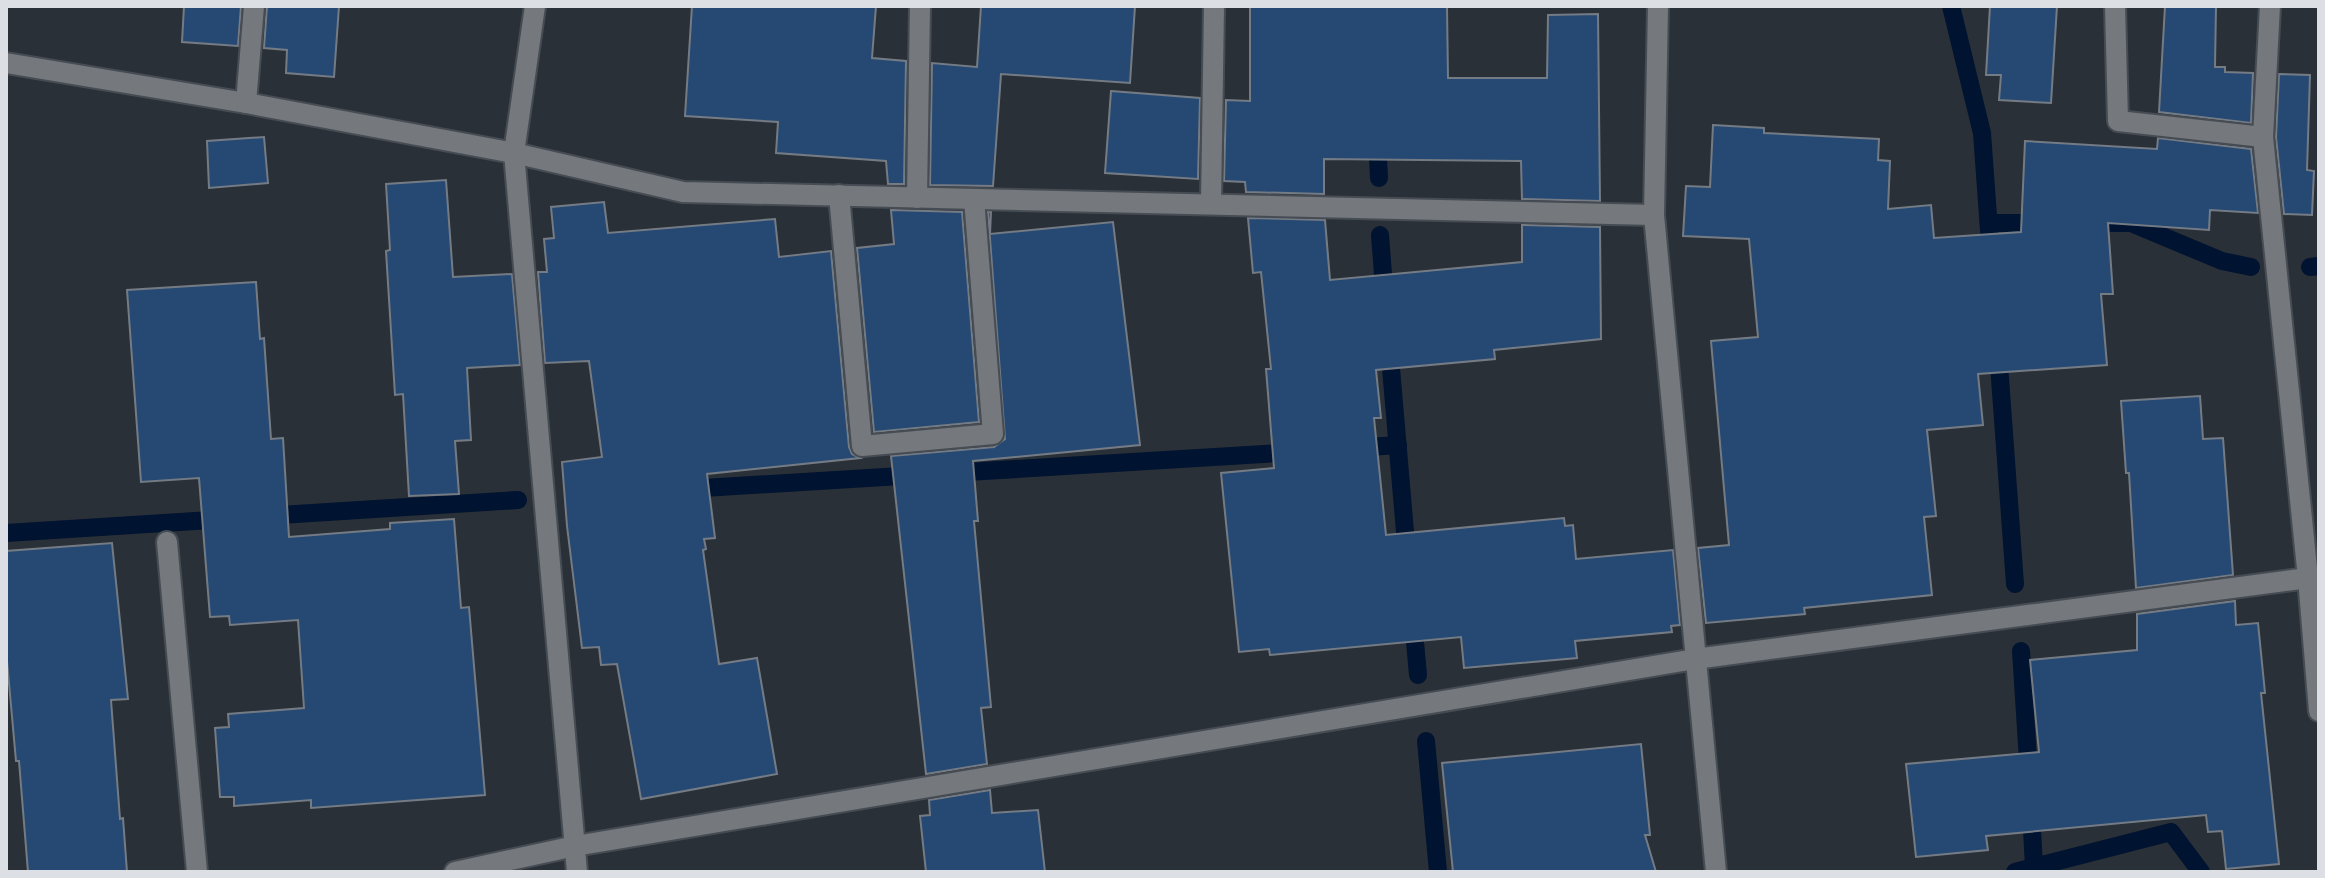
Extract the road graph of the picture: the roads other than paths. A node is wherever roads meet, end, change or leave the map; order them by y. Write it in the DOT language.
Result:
graph roads {
  1 [pos="254,6"];
  2 [pos="535,6"];
  3 [pos="920,6"];
  4 [pos="1214,6"];
  5 [pos="1658,6"];
  6 [pos="2115,6"];
  7 [pos="2270,6"];
  8 [pos="6,63"];
  9 [pos="246,103"];
  10 [pos="2263,137"];
  11 [pos="514,153"];
  12 [pos="839,195"];
  13 [pos="917,198"];
  14 [pos="974,199"];
  15 [pos="1211,204"];
  16 [pos="1654,215"];
  17 [pos="167,542"];
  18 [pos="2314,580"];
  19 [pos="1695,659"];
  20 [pos="2319,711"];
  21 [pos="575,846"];
  22 [pos="197,872"];
  23 [pos="455,872"];
  24 [pos="577,872"];
  25 [pos="1716,872"];
  1 -- 9 [label="street"];
  2 -- 11 [label="street"];
  3 -- 13 [label="street"];
  4 -- 15 [label="street"];
  5 -- 16 [label="street"];
  6 -- 10 [label="street"];
  7 -- 10 [label="street"];
  8 -- 9 [label="street"];
  9 -- 11 [label="street"];
  10 -- 18 [label="street"];
  11 -- 12 [label="street"];
  11 -- 21 [label="street"];
  12 -- 13 [label="street"];
  12 -- 14 [label="street"];
  13 -- 14 [label="street"];
  14 -- 15 [label="street"];
  15 -- 16 [label="street"];
  16 -- 19 [label="street"];
  17 -- 22 [label="street"];
  18 -- 19 [label="street"];
  18 -- 20 [label="street"];
  19 -- 21 [label="street"];
  19 -- 25 [label="street"];
  21 -- 23 [label="street"];
  21 -- 24 [label="street"];
}
